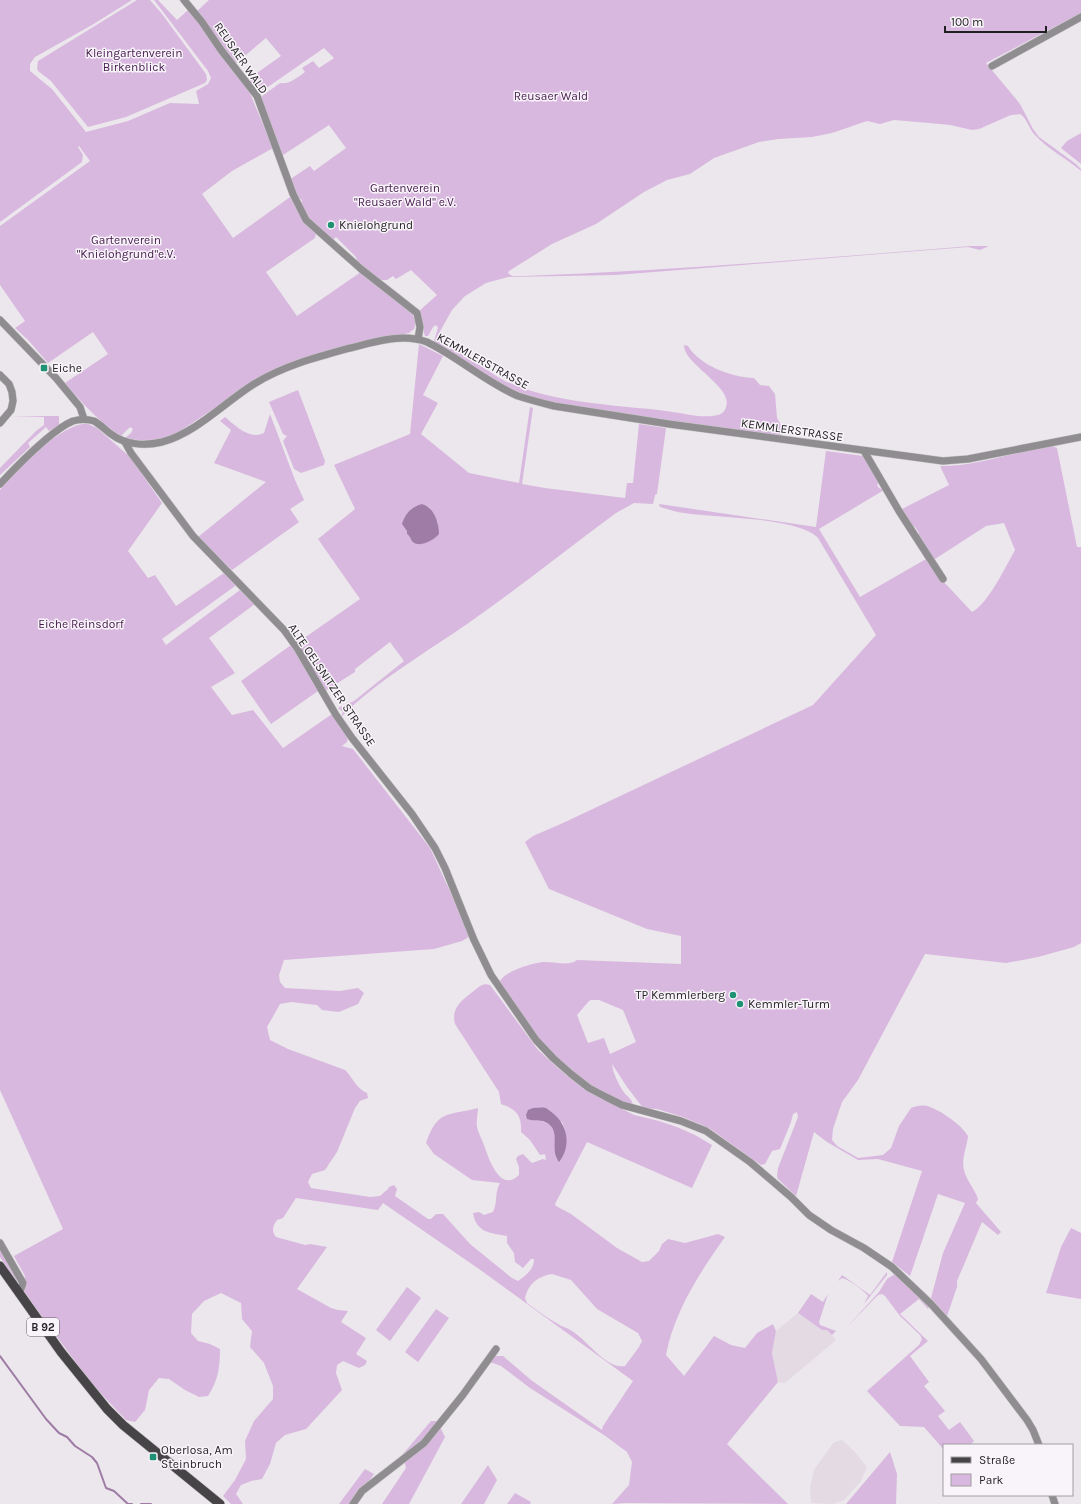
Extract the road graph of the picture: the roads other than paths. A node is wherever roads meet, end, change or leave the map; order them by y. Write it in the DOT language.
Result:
graph roads {
  1 [pos="184,0"];
  2 [pos="1081,18"];
  3 [pos="992,66"];
  4 [pos="0,320"];
  5 [pos="418,339"];
  6 [pos="0,376"];
  7 [pos="84,419"];
  8 [pos="0,424"];
  9 [pos="1081,437"];
  10 [pos="125,442"];
  11 [pos="864,451"];
  12 [pos="0,484"];
  13 [pos="942,579"];
  14 [pos="0,1243"];
  15 [pos="0,1266"];
  16 [pos="19,1294"];
  17 [pos="496,1349"];
  18 [pos="1039,1444"];
  19 [pos="220,1504"];
  20 [pos="353,1504"];
  1 -- 5 [label="street, REUSAER WALD"];
  2 -- 3 [label="street"];
  4 -- 7 [label="street"];
  5 -- 10 [label="street, KEMMLERSTRASSE"];
  5 -- 11 [label="street, KEMMLERSTRASSE"];
  6 -- 8 [label="street"];
  7 -- 10 [label="street, KEMMLERSTRASSE"];
  7 -- 12 [label="street"];
  9 -- 11 [label="street, KEMMLERSTRASSE"];
  10 -- 18 [label="street, ALTE OELSNITZER STRASSE"];
  11 -- 13 [label="street"];
  14 -- 16 [label="street"];
  15 -- 16 [label="main road, B 92"];
  16 -- 19 [label="main road, B 92"];
  17 -- 20 [label="street"];
}
